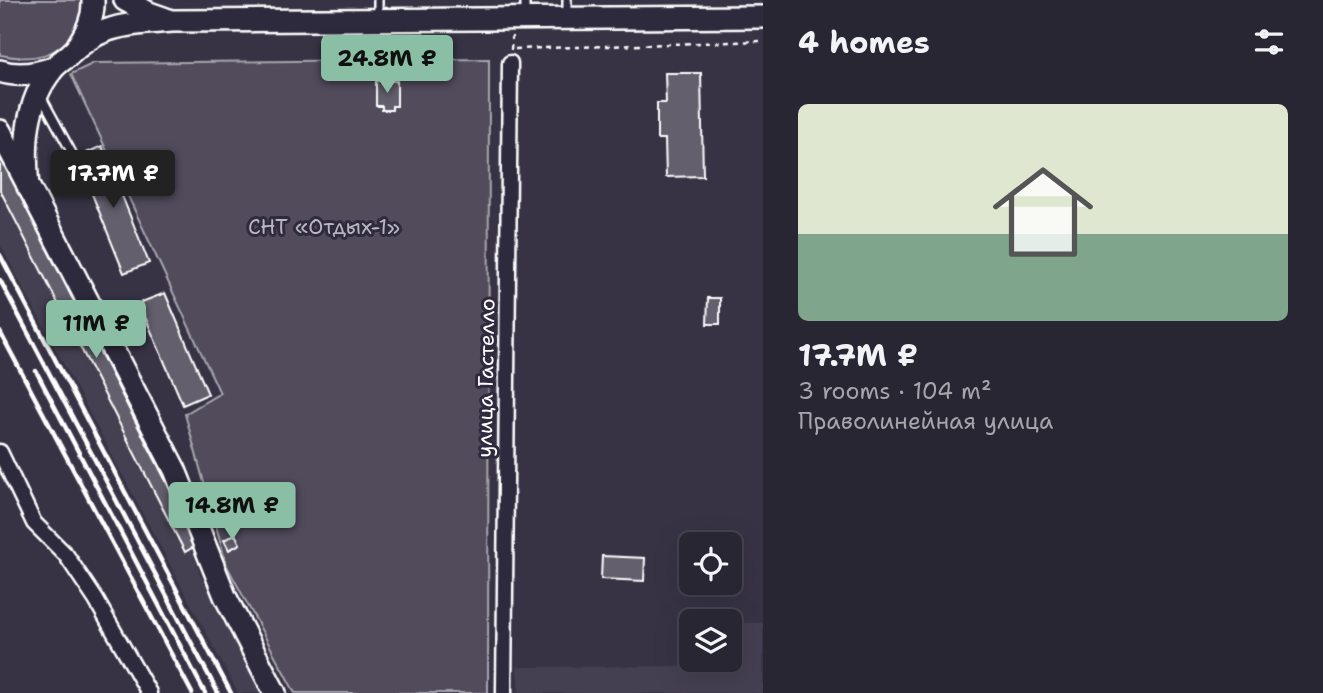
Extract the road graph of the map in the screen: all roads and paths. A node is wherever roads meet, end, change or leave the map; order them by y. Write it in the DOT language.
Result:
graph roads {
  1 [pos="93,0"];
  2 [pos="125,0"];
  3 [pos="567,9"];
  4 [pos="378,10"];
  5 [pos="521,12"];
  6 [pos="763,17"];
  7 [pos="172,20"];
  8 [pos="763,41"];
  9 [pos="77,47"];
  10 [pos="511,56"];
  11 [pos="53,68"];
  12 [pos="0,71"];
  13 [pos="38,91"];
  14 [pos="0,131"];
  15 [pos="72,153"];
  16 [pos="28,187"];
  17 [pos="0,452"];
  18 [pos="149,693"];
  19 [pos="275,693"];
  20 [pos="504,693"];
  1 -- 9 [label="main road"];
  2 -- 7 [label="main road"];
  3 -- 5 [label="main road"];
  3 -- 6 [label="main road"];
  4 -- 5 [label="main road"];
  4 -- 7 [label="main road"];
  5 -- 10 [label="path"];
  7 -- 9 [label="main road"];
  8 -- 10 [label="path"];
  9 -- 11 [label="main road"];
  10 -- 20 [label="street, улица Гастелло"];
  11 -- 12 [label="main road"];
  11 -- 13 [label="main road"];
  13 -- 15 [label="lane"];
  13 -- 16 [label="main road"];
  14 -- 16 [label="main road"];
  16 -- 19 [label="main road"];
  17 -- 18 [label="street"];
}
